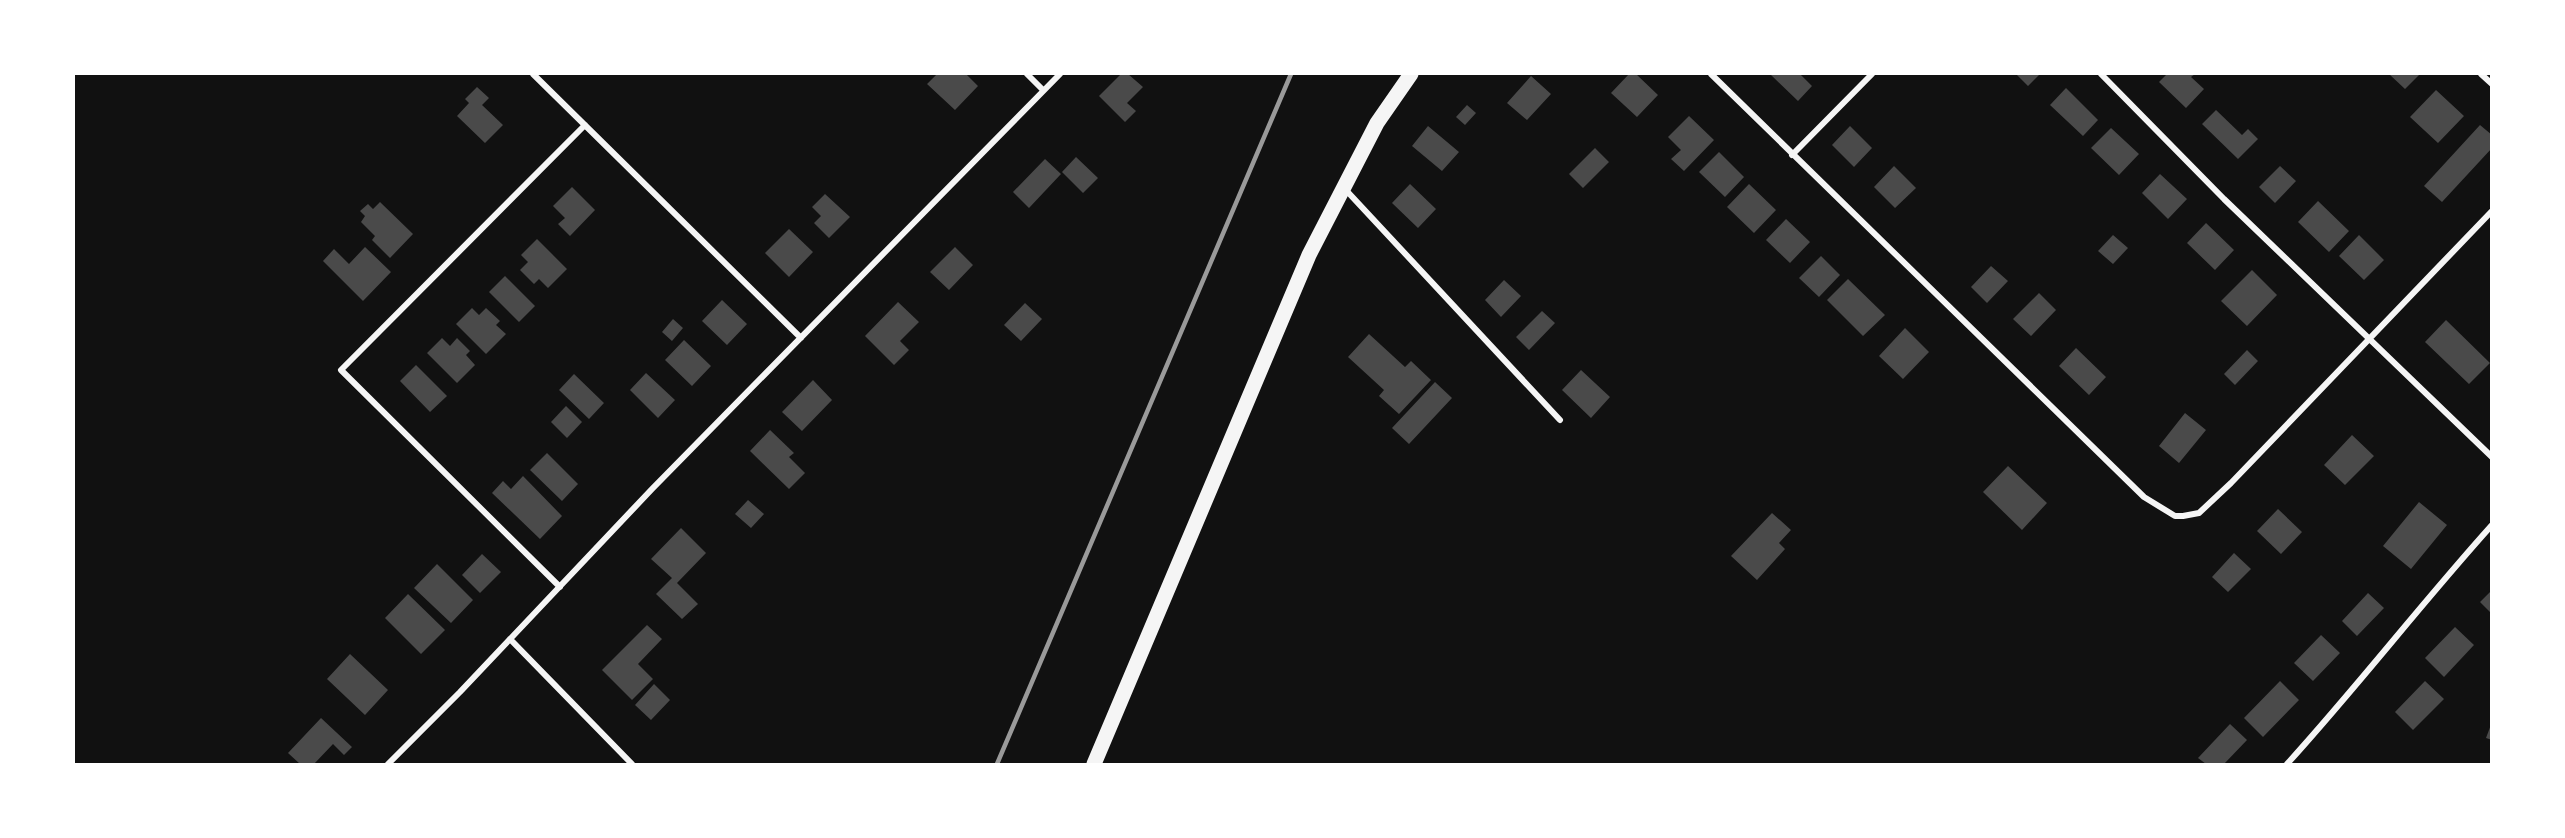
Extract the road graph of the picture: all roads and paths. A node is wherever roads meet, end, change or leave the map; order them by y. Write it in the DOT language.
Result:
graph roads {
  1 [pos="533,74"];
  2 [pos="1027,74"];
  3 [pos="1060,74"];
  4 [pos="1411,74"];
  5 [pos="1711,74"];
  6 [pos="1872,74"];
  7 [pos="2101,74"];
  8 [pos="2481,74"];
  9 [pos="2492,84"];
  10 [pos="1043,90"];
  11 [pos="585,125"];
  12 [pos="1792,155"];
  13 [pos="1344,187"];
  14 [pos="2492,211"];
  15 [pos="801,338"];
  16 [pos="2370,339"];
  17 [pos="1560,420"];
  18 [pos="2492,457"];
  19 [pos="2492,525"];
  20 [pos="560,587"];
  21 [pos="510,639"];
  22 [pos="388,765"];
  23 [pos="632,765"];
  24 [pos="1094,765"];
  25 [pos="2287,765"];
  1 -- 11 [label="street"];
  2 -- 10 [label="street"];
  3 -- 10 [label="street"];
  4 -- 13 [label="main road"];
  5 -- 12 [label="street"];
  6 -- 12 [label="street"];
  7 -- 16 [label="street"];
  8 -- 9 [label="street"];
  10 -- 15 [label="street"];
  11 -- 15 [label="street"];
  11 -- 20 [label="street"];
  12 -- 16 [label="street"];
  13 -- 17 [label="street"];
  13 -- 24 [label="main road"];
  14 -- 16 [label="street"];
  15 -- 20 [label="street"];
  16 -- 18 [label="street"];
  19 -- 25 [label="street"];
  20 -- 21 [label="street"];
  21 -- 22 [label="street"];
  21 -- 23 [label="street"];
}
